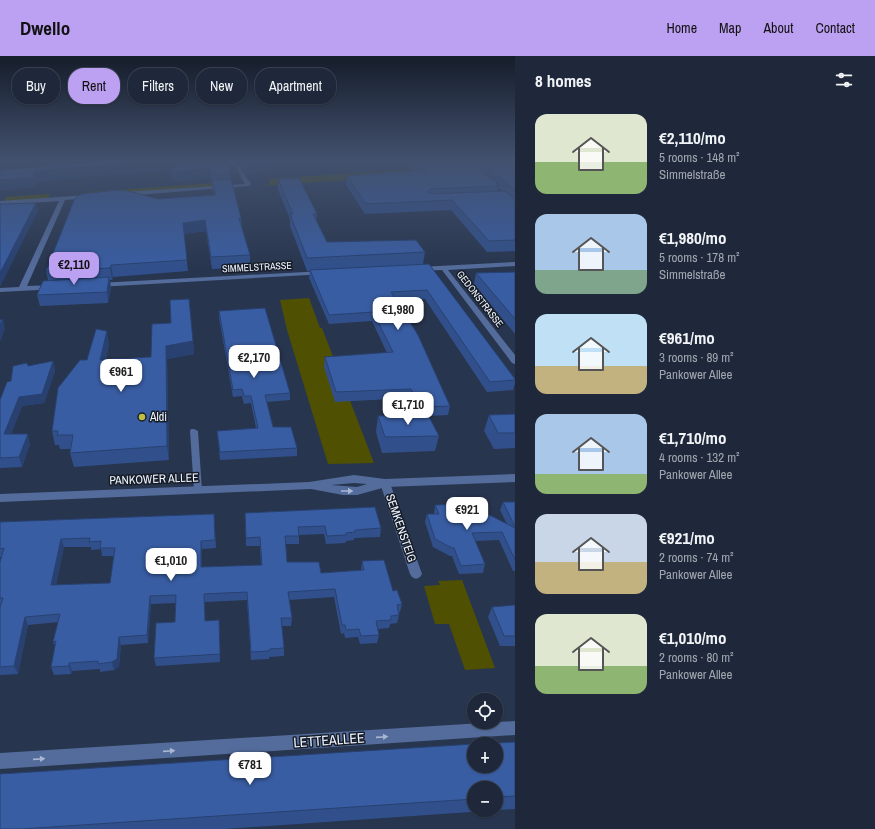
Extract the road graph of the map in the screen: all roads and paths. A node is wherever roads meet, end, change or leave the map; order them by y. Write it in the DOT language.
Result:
graph roads {
  1 [pos="91,197"];
  2 [pos="63,199"];
  3 [pos="0,203"];
  4 [pos="515,264"];
  5 [pos="443,268"];
  6 [pos="414,269"];
  7 [pos="332,273"];
  8 [pos="93,285"];
  9 [pos="62,287"];
  10 [pos="22,289"];
  11 [pos="0,290"];
  12 [pos="515,361"];
  13 [pos="194,431"];
  14 [pos="515,478"];
  15 [pos="385,483"];
  16 [pos="198,491"];
  17 [pos="0,498"];
  18 [pos="416,574"];
  19 [pos="515,728"];
  20 [pos="0,761"];
  1 -- 2 [label="street"];
  2 -- 3 [label="street"];
  2 -- 10 [label="street"];
  4 -- 5 [label="street"];
  5 -- 6 [label="street"];
  5 -- 12 [label="street, GEDONSTRASSE"];
  7 -- 8 [label="street, SIMMELSTRASSE"];
  9 -- 10 [label="street"];
  10 -- 11 [label="street"];
  13 -- 16 [label="lane"];
  14 -- 15 [label="street, PANKOWER ALLEE"];
  15 -- 16 [label="street, PANKOWER ALLEE"];
  15 -- 18 [label="street, SEMKENSTEIG"];
  16 -- 17 [label="street, PANKOWER ALLEE"];
  20 -- 19 [label="street, LETTEALLEE, one-way"];
}
